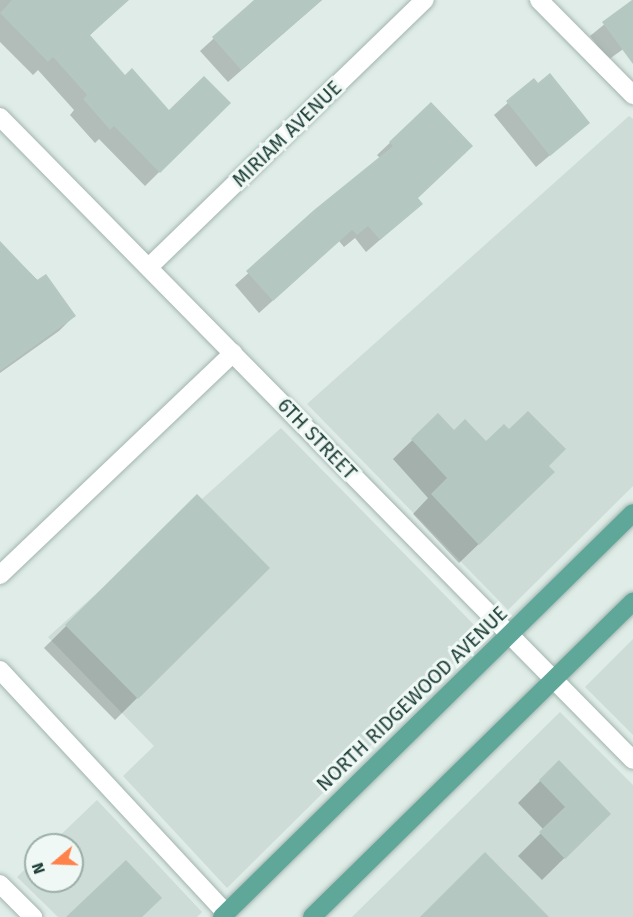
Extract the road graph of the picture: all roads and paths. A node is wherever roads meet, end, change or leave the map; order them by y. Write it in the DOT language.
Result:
graph roads {
  1 [pos="425,0"];
  2 [pos="538,0"];
  3 [pos="633,95"];
  4 [pos="0,117"];
  5 [pos="149,267"];
  6 [pos="233,353"];
  7 [pos="633,513"];
  8 [pos="0,575"];
  9 [pos="633,602"];
  10 [pos="509,636"];
  11 [pos="0,669"];
  12 [pos="553,680"];
  13 [pos="633,760"];
  14 [pos="0,885"];
  15 [pos="224,915"];
  16 [pos="33,917"];
  17 [pos="312,917"];
  1 -- 5 [label="street, MIRIAM AVENUE"];
  2 -- 3 [label="street"];
  4 -- 5 [label="street, 6TH STREET"];
  5 -- 6 [label="street, 6TH STREET"];
  6 -- 8 [label="street"];
  6 -- 10 [label="street, 6TH STREET"];
  7 -- 10 [label="main road, NORTH RIDGEWOOD AVENUE"];
  9 -- 12 [label="main road"];
  10 -- 12 [label="street, 6TH STREET"];
  10 -- 15 [label="main road, NORTH RIDGEWOOD AVENUE"];
  11 -- 15 [label="street"];
  12 -- 13 [label="street, 6TH STREET"];
  12 -- 17 [label="main road"];
  14 -- 16 [label="street"];
}
